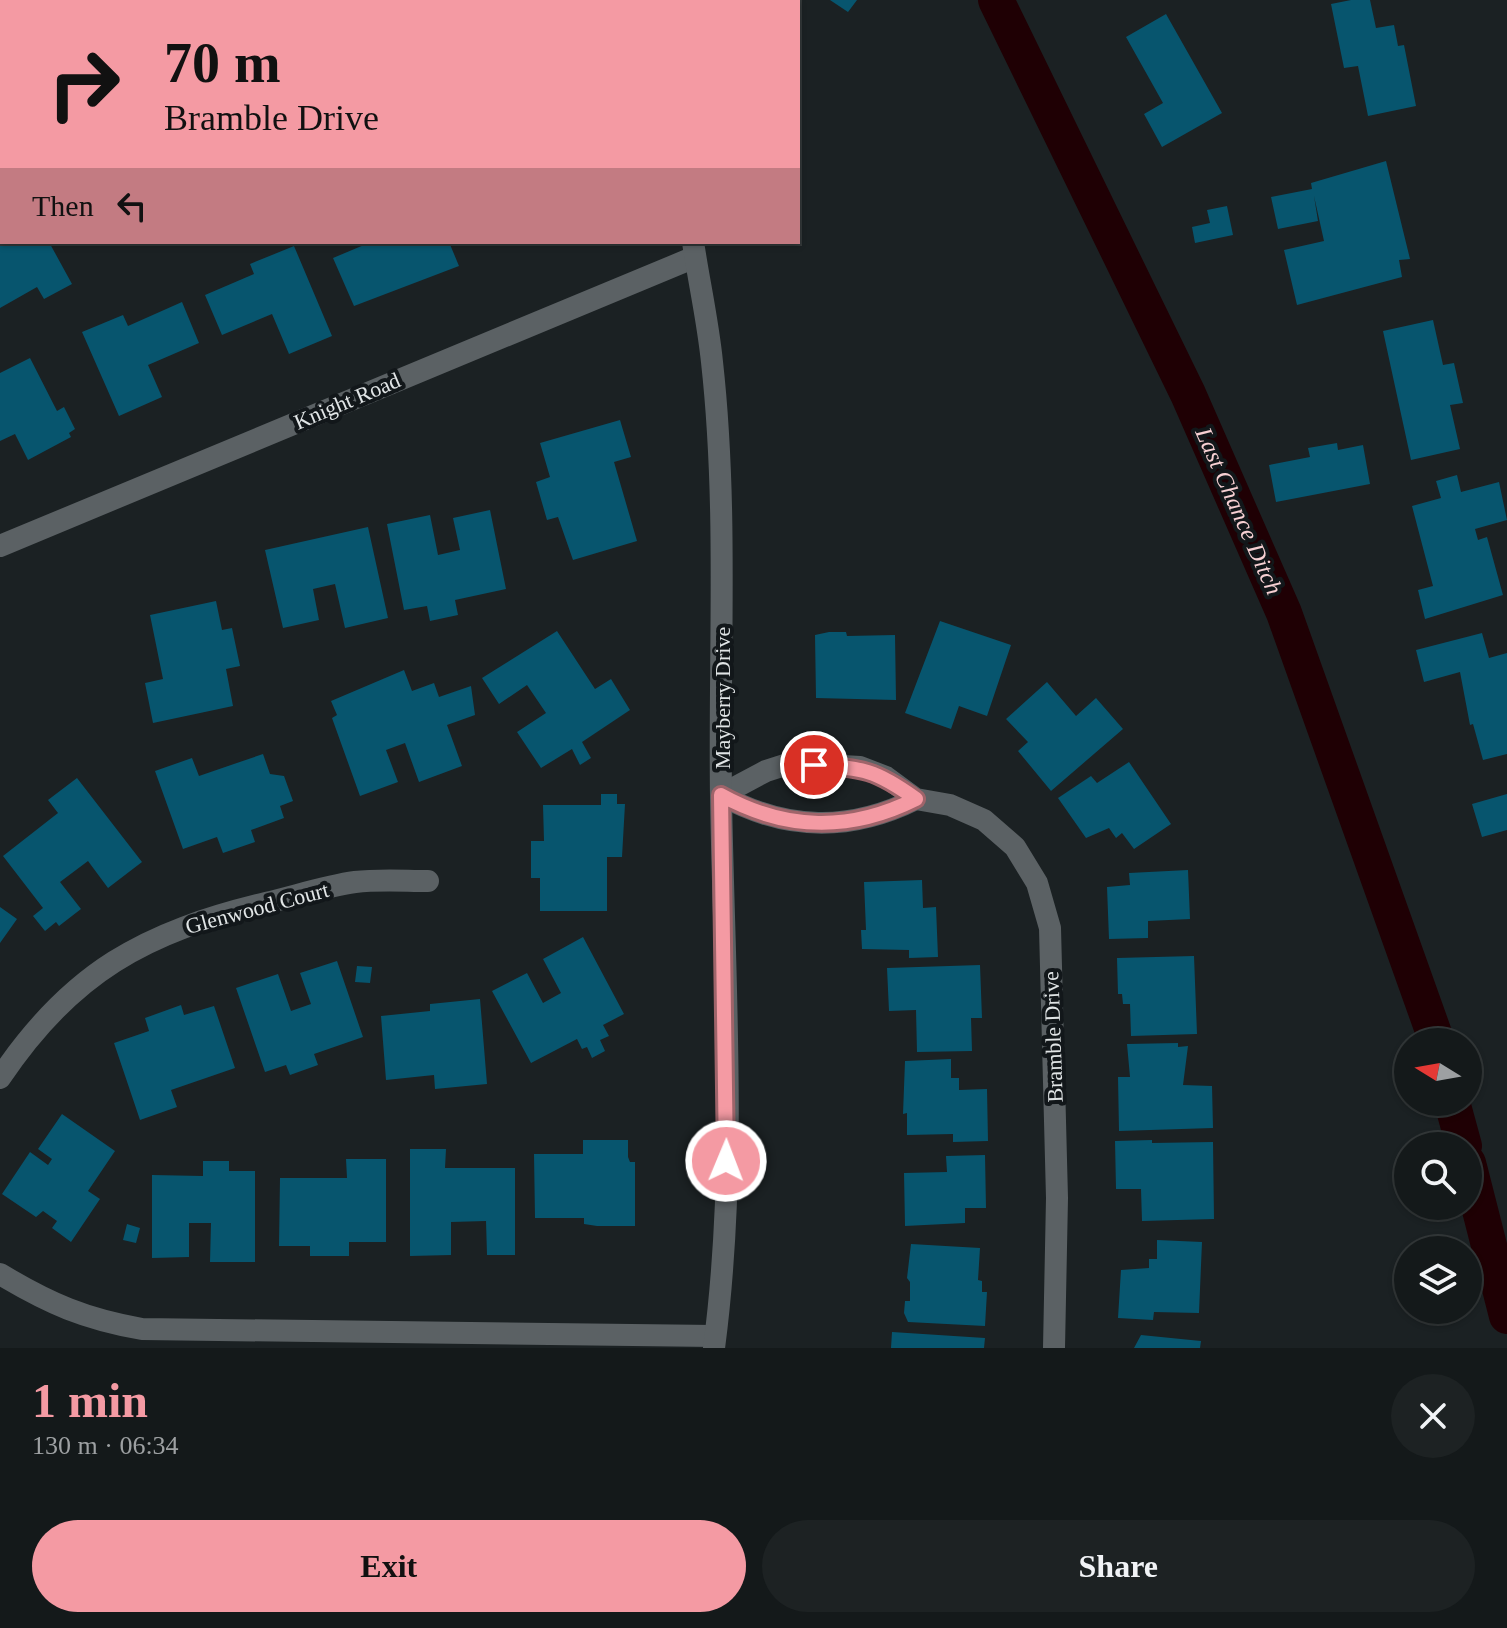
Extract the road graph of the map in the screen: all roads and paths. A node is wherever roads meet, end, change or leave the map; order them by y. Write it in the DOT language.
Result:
graph roads {
  1 [pos="694,249"];
  2 [pos="0,546"];
  3 [pos="721,795"];
  4 [pos="916,799"];
  5 [pos="428,881"];
  6 [pos="0,1078"];
  7 [pos="0,1274"];
  8 [pos="714,1342"];
  9 [pos="1054,1348"];
  1 -- 2 [label="street, Knight Road"];
  1 -- 3 [label="street, Mayberry Drive"];
  3 -- 4 [label="street"];
  3 -- 4 [label="street, Bramble Drive"];
  3 -- 8 [label="street, Mayberry Drive"];
  4 -- 9 [label="street, Bramble Drive"];
  5 -- 6 [label="street, Glenwood Court"];
  7 -- 8 [label="street"];
}
